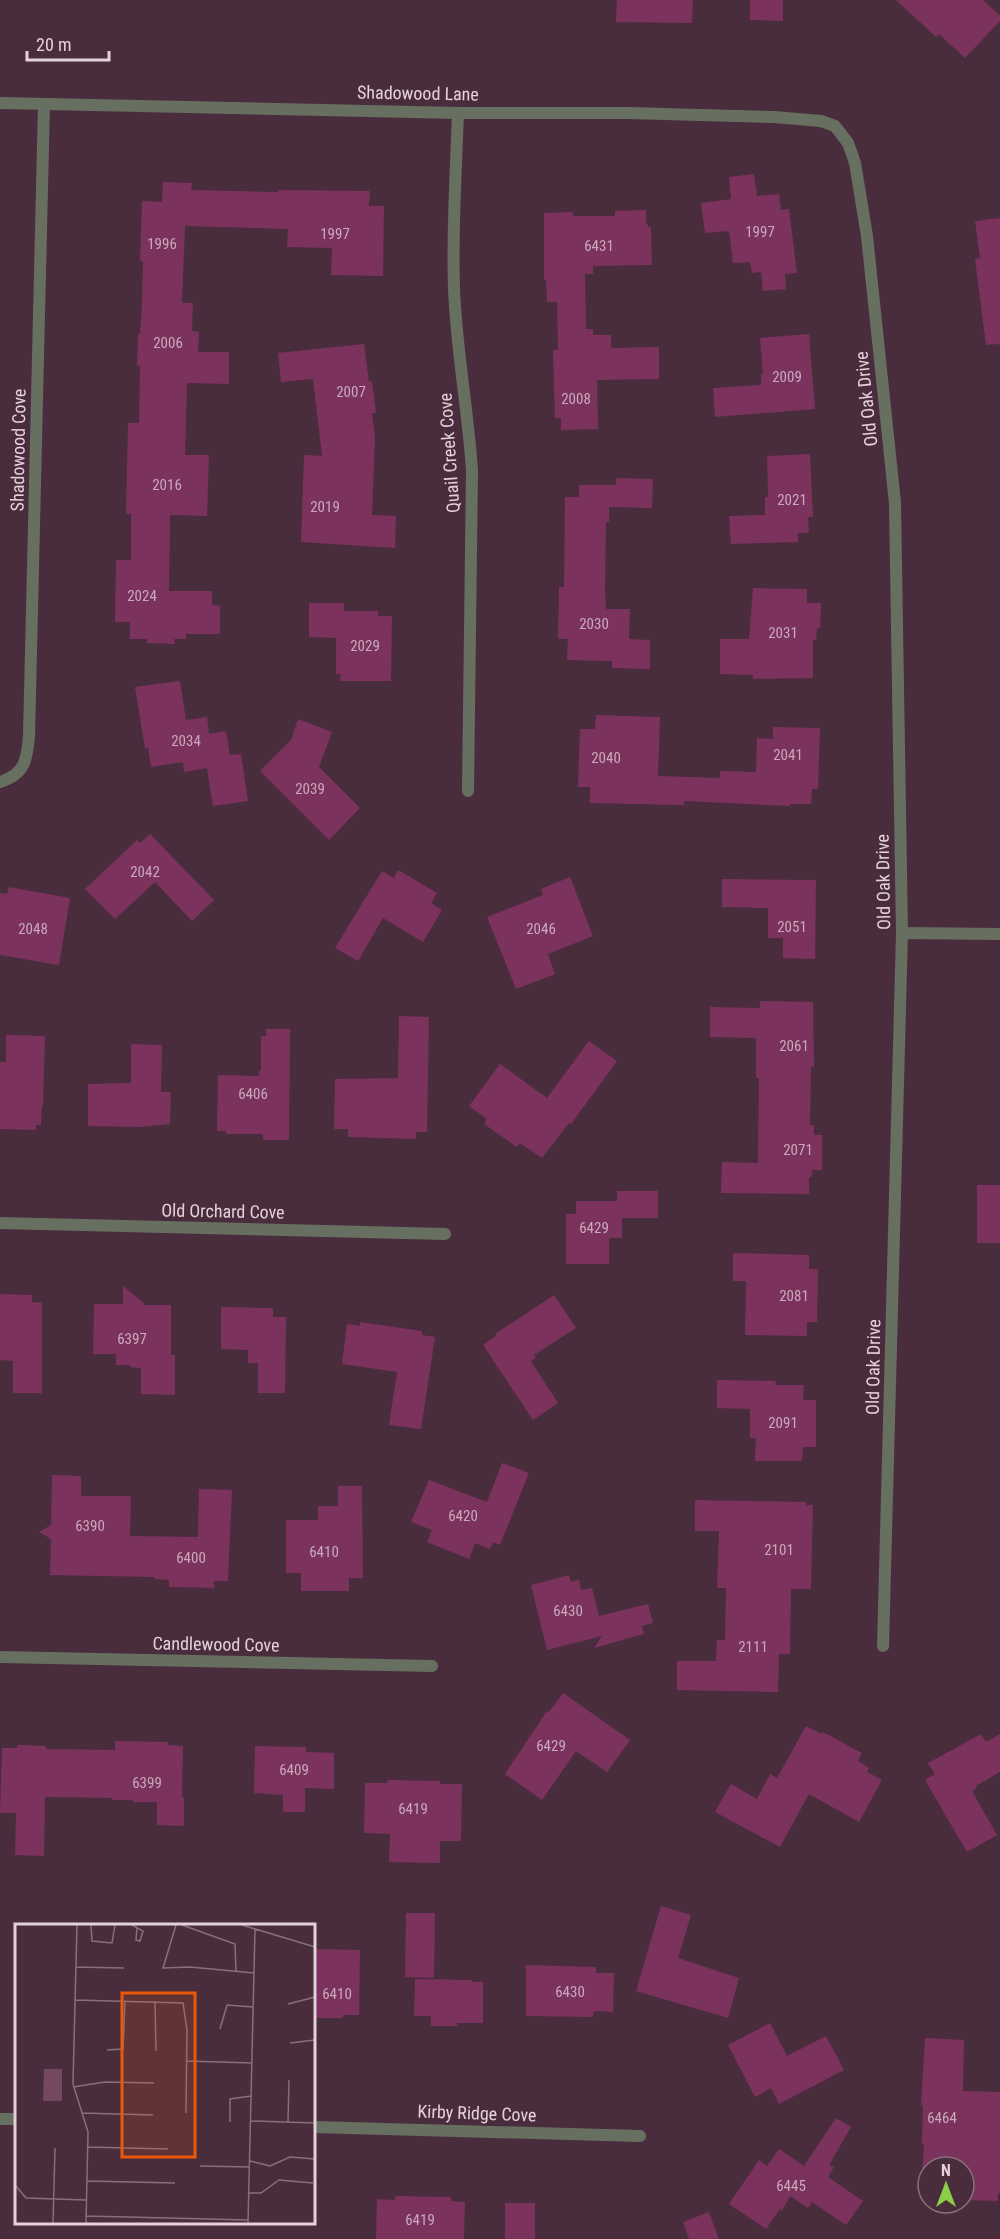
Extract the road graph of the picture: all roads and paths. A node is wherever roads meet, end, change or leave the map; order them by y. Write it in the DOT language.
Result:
graph roads {
  1 [pos="0,103"];
  2 [pos="44,104"];
  3 [pos="458,113"];
  4 [pos="835,126"];
  5 [pos="0,782"];
  6 [pos="468,791"];
  7 [pos="902,933"];
  8 [pos="1000,934"];
  9 [pos="0,1223"];
  10 [pos="445,1234"];
  11 [pos="884,1646"];
  12 [pos="0,1658"];
  13 [pos="432,1666"];
  14 [pos="315,2127"];
  15 [pos="640,2136"];
  1 -- 2 [label="street, Shadowood Lane"];
  2 -- 3 [label="street, Shadowood Lane"];
  2 -- 5 [label="street, Shadowood Cove"];
  3 -- 4 [label="street, Shadowood Lane"];
  3 -- 6 [label="street, Quail Creek Cove"];
  4 -- 7 [label="street, Old Oak Drive"];
  7 -- 8 [label="street"];
  7 -- 11 [label="street, Old Oak Drive"];
  9 -- 10 [label="street, Old Orchard Cove"];
  12 -- 13 [label="street, Candlewood Cove"];
  14 -- 15 [label="street, Kirby Ridge Cove"];
}
